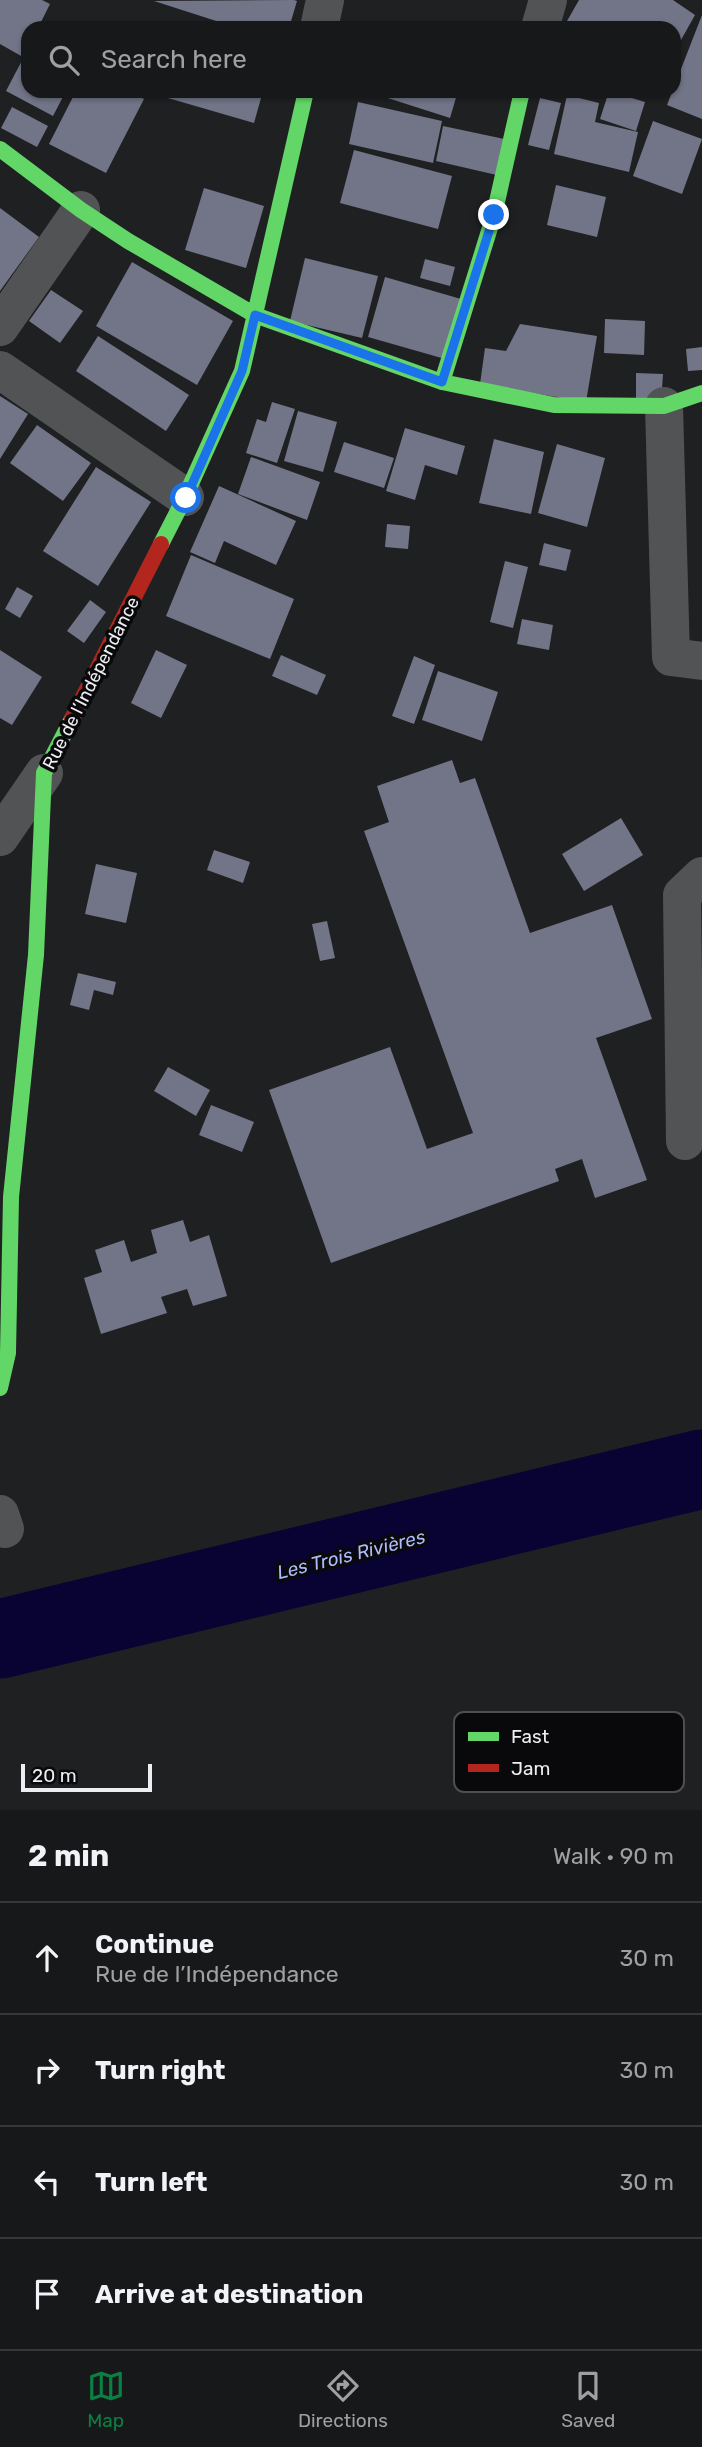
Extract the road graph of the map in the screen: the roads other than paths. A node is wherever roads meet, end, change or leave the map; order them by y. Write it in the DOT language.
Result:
graph roads {
  1 [pos="325,0"];
  2 [pos="548,0"];
  3 [pos="320,21"];
  4 [pos="542,21"];
  5 [pos="304,98"];
  6 [pos="520,98"];
  7 [pos="0,149"];
  8 [pos="81,210"];
  9 [pos="255,315"];
  10 [pos="0,327"];
  11 [pos="0,370"];
  12 [pos="442,382"];
  13 [pos="702,393"];
  14 [pos="664,406"];
  15 [pos="186,498"];
  16 [pos="702,661"];
  17 [pos="44,774"];
  18 [pos="0,837"];
  19 [pos="702,876"];
  20 [pos="685,1141"];
  21 [pos="0,1388"];
  1 -- 3 [label="street"];
  2 -- 4 [label="street"];
  5 -- 9 [label="street, Rue de l’Indépendance"];
  6 -- 12 [label="street"];
  7 -- 8 [label="street"];
  8 -- 9 [label="street"];
  8 -- 10 [label="street"];
  9 -- 12 [label="street"];
  9 -- 15 [label="street, Rue de l’Indépendance"];
  11 -- 15 [label="street"];
  12 -- 14 [label="street"];
  13 -- 14 [label="street"];
  14 -- 16 [label="street"];
  15 -- 17 [label="street, Rue de l’Indépendance"];
  17 -- 18 [label="street"];
  17 -- 21 [label="street, Rue de l’Indépendance"];
  19 -- 20 [label="street"];
}
